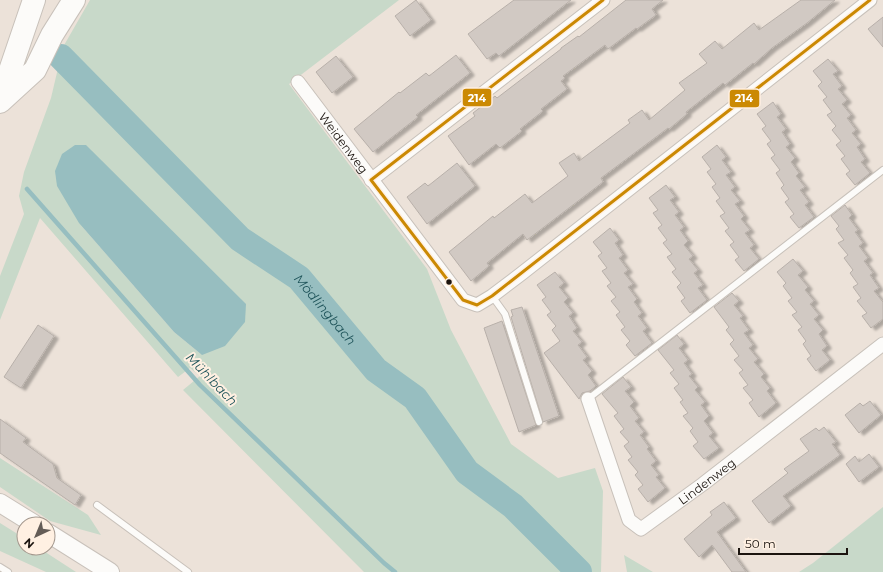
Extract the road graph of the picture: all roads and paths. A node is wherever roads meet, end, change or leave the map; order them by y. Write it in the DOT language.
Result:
graph roads {
  1 [pos="34,0"];
  2 [pos="74,0"];
  3 [pos="603,0"];
  4 [pos="870,0"];
  5 [pos="298,82"];
  6 [pos="0,101"];
  7 [pos="883,170"];
  8 [pos="371,180"];
  9 [pos="492,296"];
  10 [pos="883,344"];
  11 [pos="588,399"];
  12 [pos="538,422"];
  13 [pos="0,503"];
  14 [pos="97,505"];
  15 [pos="21,516"];
  16 [pos="56,538"];
  17 [pos="0,567"];
  18 [pos="8,572"];
  19 [pos="110,572"];
  20 [pos="188,572"];
  1 -- 6 [label="highway"];
  2 -- 6 [label="highway"];
  3 -- 8 [label="street, Weidenweg"];
  4 -- 9 [label="street"];
  5 -- 8 [label="street, Weidenweg"];
  7 -- 11 [label="lane"];
  8 -- 9 [label="street"];
  9 -- 12 [label="lane"];
  10 -- 11 [label="street, Lindenweg"];
  13 -- 15 [label="street"];
  14 -- 20 [label="lane"];
  16 -- 19 [label="street"];
  17 -- 18 [label="lane"];
}
